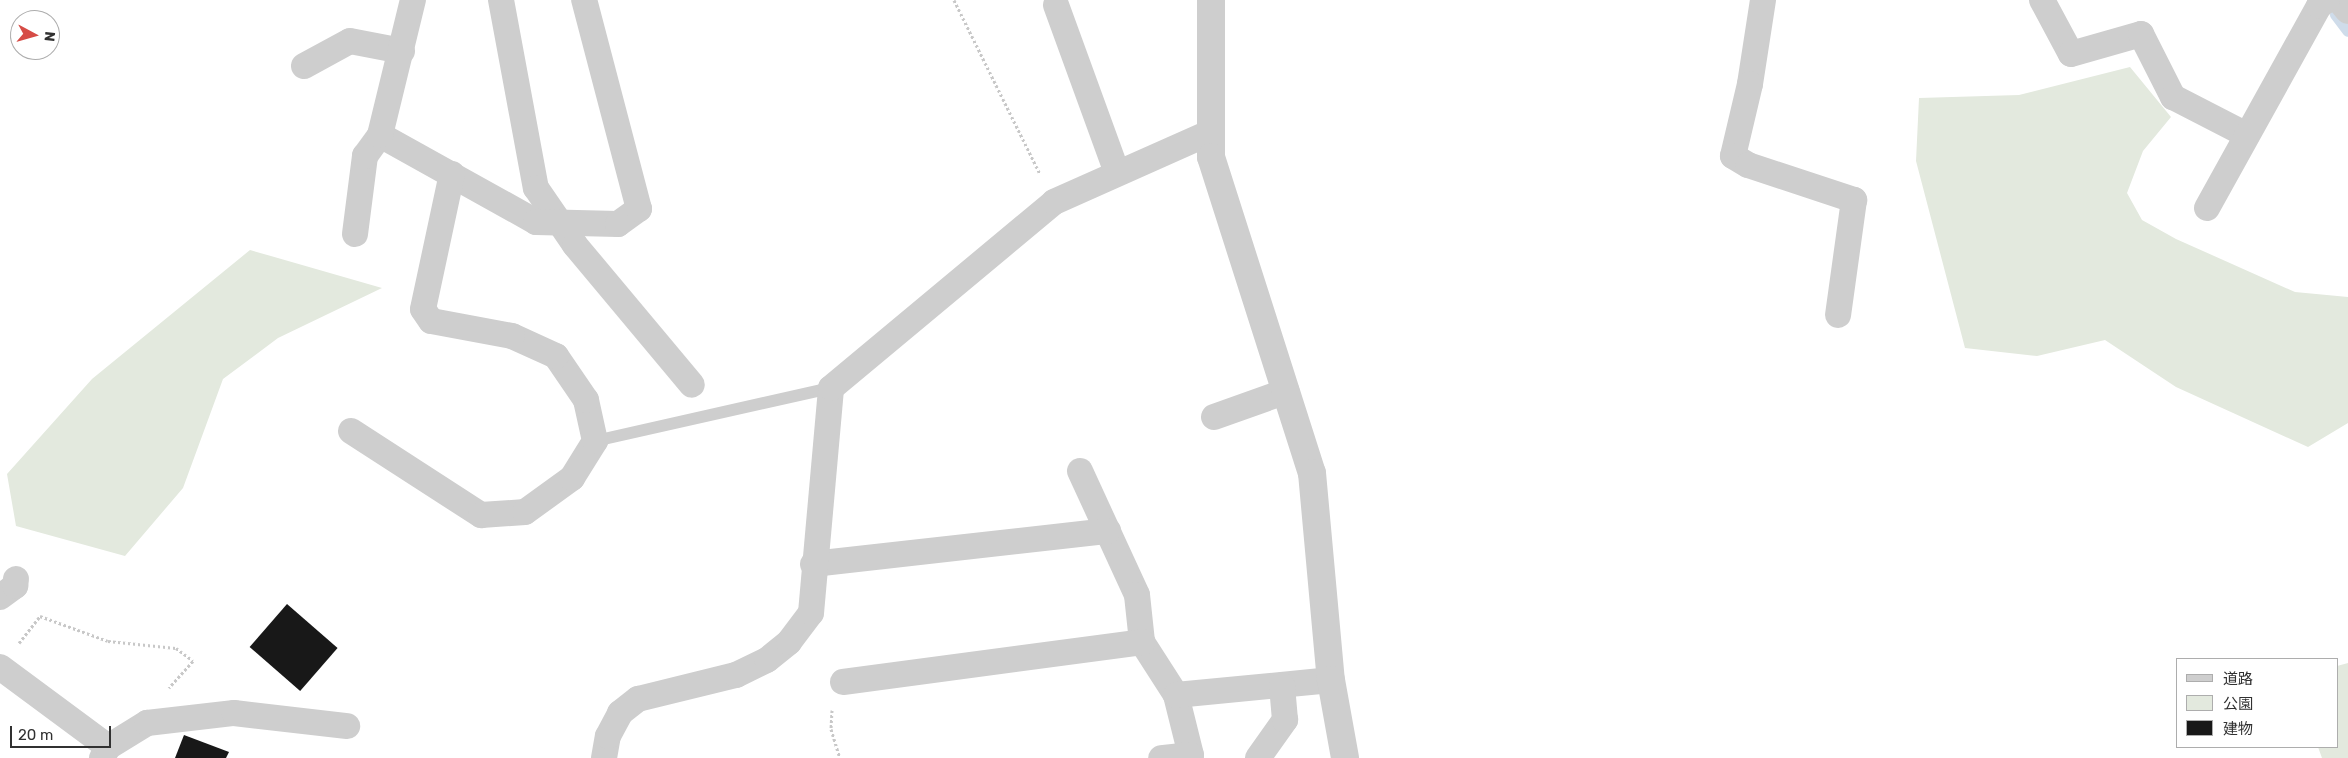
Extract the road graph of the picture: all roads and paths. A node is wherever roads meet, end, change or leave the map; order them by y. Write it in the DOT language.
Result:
graph roads {
  1 [pos="413,0"];
  2 [pos="501,0"];
  3 [pos="584,0"];
  4 [pos="954,0"];
  5 [pos="1211,0"];
  6 [pos="1763,0"];
  7 [pos="2042,0"];
  8 [pos="2327,0"];
  9 [pos="2339,0"];
  10 [pos="1056,5"];
  11 [pos="2348,11"];
  12 [pos="402,51"];
  13 [pos="304,66"];
  14 [pos="1209,133"];
  15 [pos="380,135"];
  16 [pos="2247,135"];
  17 [pos="1118,173"];
  18 [pos="452,174"];
  19 [pos="1054,202"];
  20 [pos="2206,208"];
  21 [pos="560,224"];
  22 [pos="355,234"];
  23 [pos="1838,315"];
  24 [pos="692,385"];
  25 [pos="831,388"];
  26 [pos="1287,391"];
  27 [pos="1214,417"];
  28 [pos="351,431"];
  29 [pos="594,441"];
  30 [pos="1080,471"];
  31 [pos="1108,531"];
  32 [pos="813,564"];
  33 [pos="1142,642"];
  34 [pos="0,667"];
  35 [pos="1331,680"];
  36 [pos="843,682"];
  37 [pos="1282,685"];
  38 [pos="1176,694"];
  39 [pos="146,723"];
  40 [pos="347,726"];
  41 [pos="104,752"];
  42 [pos="604,758"];
  43 [pos="1160,758"];
  44 [pos="1258,758"];
  45 [pos="1345,758"];
  1 -- 12 [label="street"];
  2 -- 21 [label="street"];
  3 -- 21 [label="street"];
  4 -- 19 [label="path"];
  5 -- 14 [label="street"];
  6 -- 23 [label="street"];
  7 -- 16 [label="street"];
  8 -- 16 [label="street"];
  9 -- 11 [label="street"];
  10 -- 17 [label="street"];
  12 -- 13 [label="street"];
  12 -- 15 [label="street"];
  14 -- 17 [label="street"];
  14 -- 26 [label="street"];
  15 -- 18 [label="street"];
  15 -- 22 [label="street"];
  16 -- 20 [label="street"];
  17 -- 19 [label="street"];
  18 -- 21 [label="street"];
  18 -- 29 [label="street"];
  19 -- 25 [label="street"];
  21 -- 24 [label="street"];
  25 -- 29 [label="lane"];
  25 -- 32 [label="street"];
  26 -- 27 [label="street"];
  26 -- 35 [label="street"];
  28 -- 29 [label="street"];
  30 -- 31 [label="street"];
  31 -- 32 [label="street"];
  31 -- 33 [label="street"];
  32 -- 42 [label="street"];
  33 -- 36 [label="street"];
  33 -- 38 [label="street"];
  34 -- 39 [label="path"];
  34 -- 41 [label="street"];
  35 -- 37 [label="street"];
  35 -- 45 [label="street"];
  37 -- 38 [label="street"];
  37 -- 44 [label="street"];
  38 -- 43 [label="street"];
  39 -- 40 [label="street"];
  39 -- 41 [label="street"];
}
